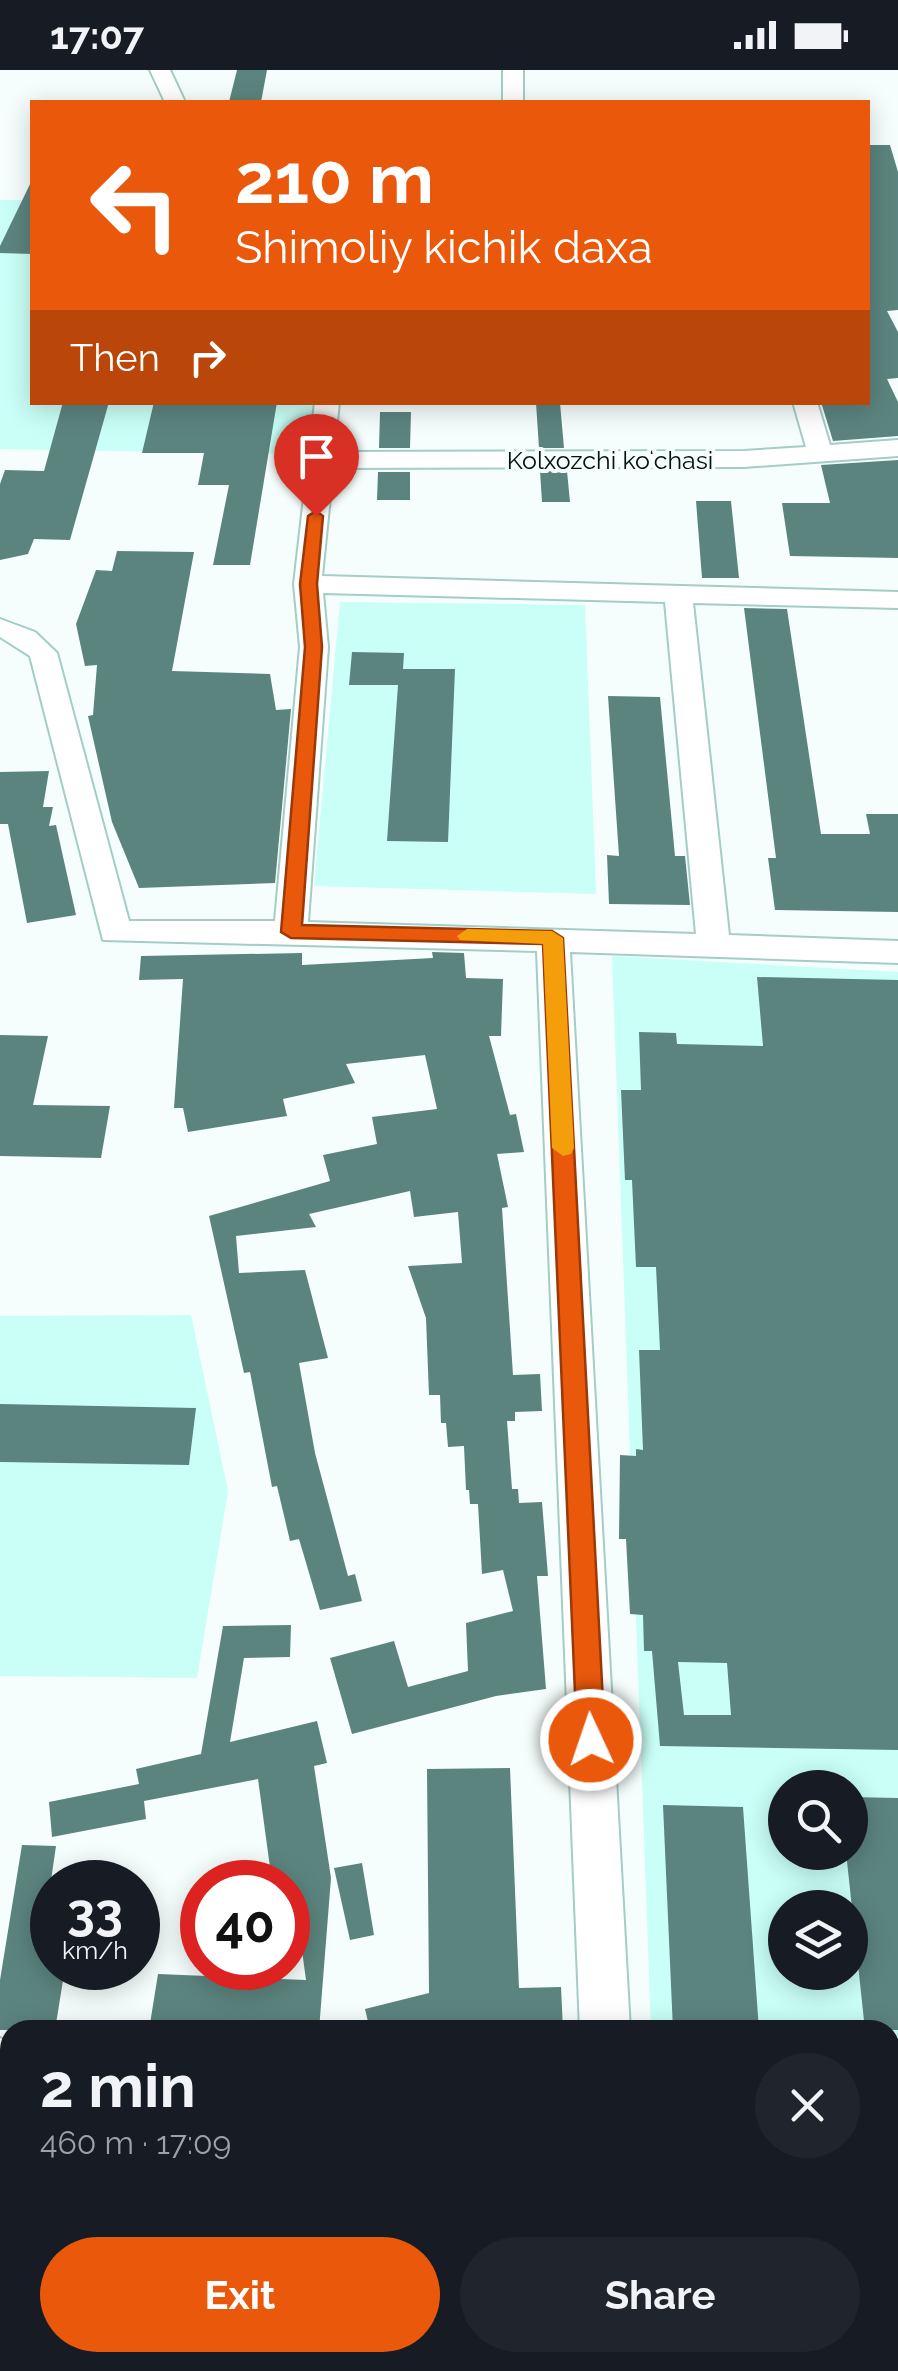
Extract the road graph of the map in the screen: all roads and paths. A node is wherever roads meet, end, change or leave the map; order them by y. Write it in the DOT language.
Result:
graph roads {
  1 [pos="160,70"];
  2 [pos="513,70"];
  3 [pos="174,100"];
  4 [pos="513,100"];
  5 [pos="327,405"];
  6 [pos="806,405"];
  7 [pos="898,448"];
  8 [pos="820,453"];
  9 [pos="321,460"];
  10 [pos="308,584"];
  11 [pos="678,594"];
  12 [pos="898,600"];
  13 [pos="0,626"];
  14 [pos="291,932"];
  15 [pos="552,938"];
  16 [pos="713,944"];
  17 [pos="898,952"];
  18 [pos="605,2020"];
  1 -- 3 [label="street"];
  2 -- 4 [label="street"];
  5 -- 9 [label="street"];
  6 -- 8 [label="street"];
  7 -- 8 [label="street, Kolxozchi koʻchasi"];
  8 -- 9 [label="street, Kolxozchi koʻchasi"];
  9 -- 10 [label="street"];
  10 -- 11 [label="street"];
  10 -- 14 [label="street"];
  11 -- 12 [label="street"];
  11 -- 16 [label="street"];
  13 -- 14 [label="street"];
  14 -- 15 [label="street"];
  15 -- 16 [label="street"];
  15 -- 18 [label="street"];
  16 -- 17 [label="street"];
}
